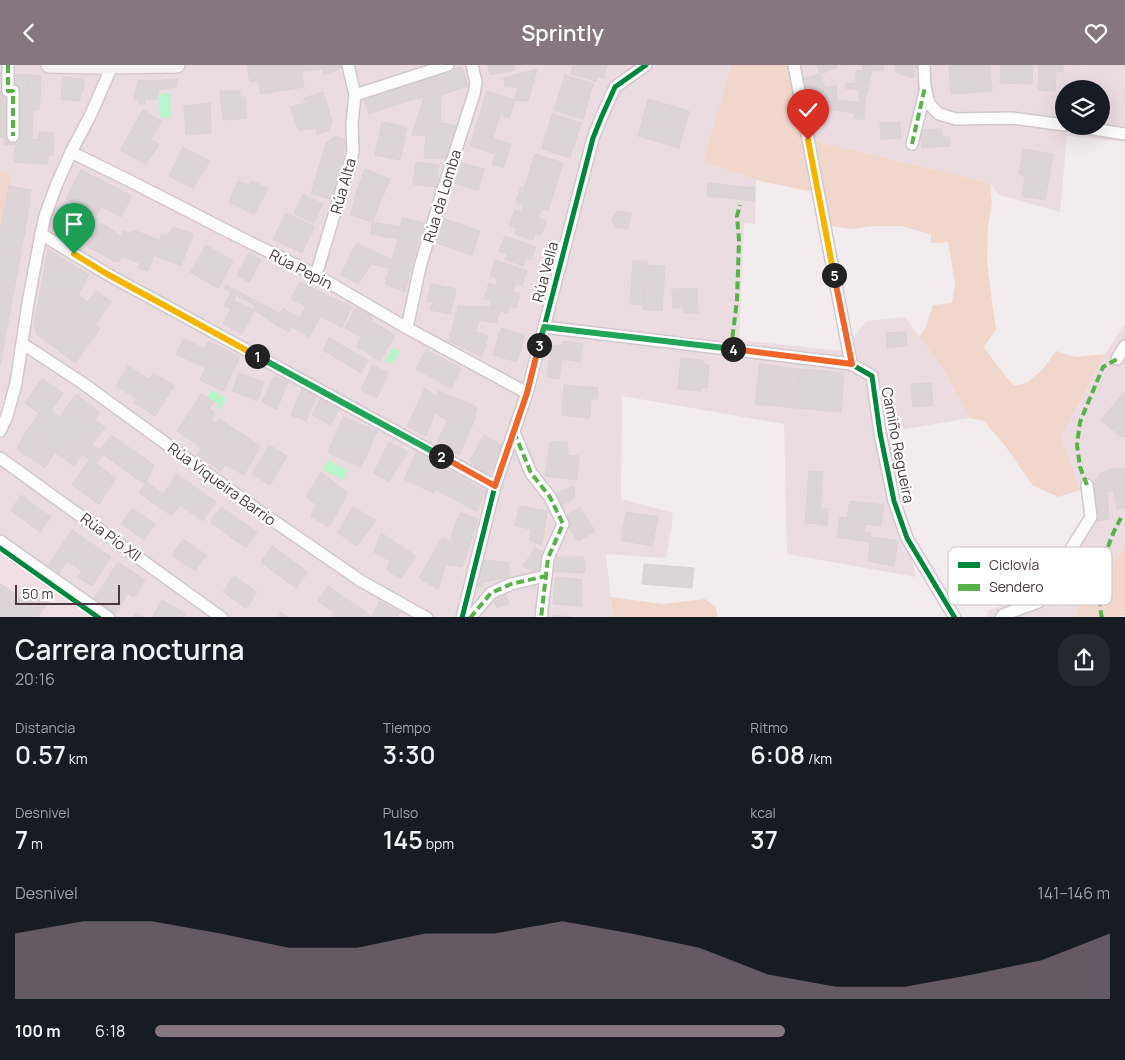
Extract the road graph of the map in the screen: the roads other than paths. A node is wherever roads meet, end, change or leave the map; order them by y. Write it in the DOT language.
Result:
graph roads {
  1 [pos="8,65"];
  2 [pos="49,65"];
  3 [pos="177,65"];
  4 [pos="348,65"];
  5 [pos="448,65"];
  6 [pos="472,65"];
  7 [pos="646,65"];
  8 [pos="794,65"];
  9 [pos="924,65"];
  10 [pos="112,66"];
  11 [pos="925,87"];
  12 [pos="355,95"];
  13 [pos="1055,124"];
  14 [pos="1110,132"];
  15 [pos="1125,134"];
  16 [pos="13,136"];
  17 [pos="912,144"];
  18 [pos="70,152"];
  19 [pos="41,234"];
  20 [pos="316,275"];
  21 [pos="544,327"];
  22 [pos="407,328"];
  23 [pos="23,344"];
  24 [pos="1125,346"];
  25 [pos="1117,359"];
  26 [pos="852,364"];
  27 [pos="527,393"];
  28 [pos="0,431"];
  29 [pos="514,432"];
  30 [pos="0,457"];
  31 [pos="1087,485"];
  32 [pos="495,486"];
  33 [pos="0,541"];
  34 [pos="1072,547"];
  35 [pos="546,576"];
  36 [pos="1030,605"];
  37 [pos="109,617"];
  38 [pos="222,617"];
  39 [pos="427,617"];
  40 [pos="462,617"];
  41 [pos="470,617"];
  42 [pos="541,617"];
  43 [pos="955,617"];
  44 [pos="1001,617"];
  1 -- 16 [label="street"];
  2 -- 10 [label="street"];
  3 -- 10 [label="street"];
  4 -- 12 [label="street"];
  5 -- 12 [label="street"];
  6 -- 22 [label="street, Rúa da Lomba"];
  7 -- 21 [label="street, Rúa Vella"];
  8 -- 26 [label="street"];
  9 -- 11 [label="street"];
  10 -- 18 [label="street"];
  11 -- 13 [label="street"];
  11 -- 17 [label="street"];
  12 -- 20 [label="street, Rúa Alta"];
  14 -- 15 [label="street"];
  18 -- 19 [label="street"];
  18 -- 20 [label="street, Rúa Pepin"];
  19 -- 23 [label="street"];
  19 -- 32 [label="street"];
  20 -- 22 [label="street, Rúa Pepin"];
  21 -- 26 [label="street"];
  21 -- 27 [label="street, Rúa Vella"];
  22 -- 27 [label="street, Rúa Pepin"];
  23 -- 28 [label="street"];
  23 -- 39 [label="street, Rúa Viqueira Barrio"];
  24 -- 25 [label="street"];
  26 -- 43 [label="street, Camiño Regueira"];
  27 -- 29 [label="street, Rúa Vella"];
  29 -- 32 [label="street, Rúa Vella"];
  29 -- 35 [label="street"];
  30 -- 38 [label="street, Rúa Pío XII"];
  31 -- 34 [label="street"];
  32 -- 40 [label="street, Rúa Vella"];
  33 -- 37 [label="street"];
  35 -- 41 [label="street"];
  35 -- 42 [label="street"];
  36 -- 44 [label="street"];
}
